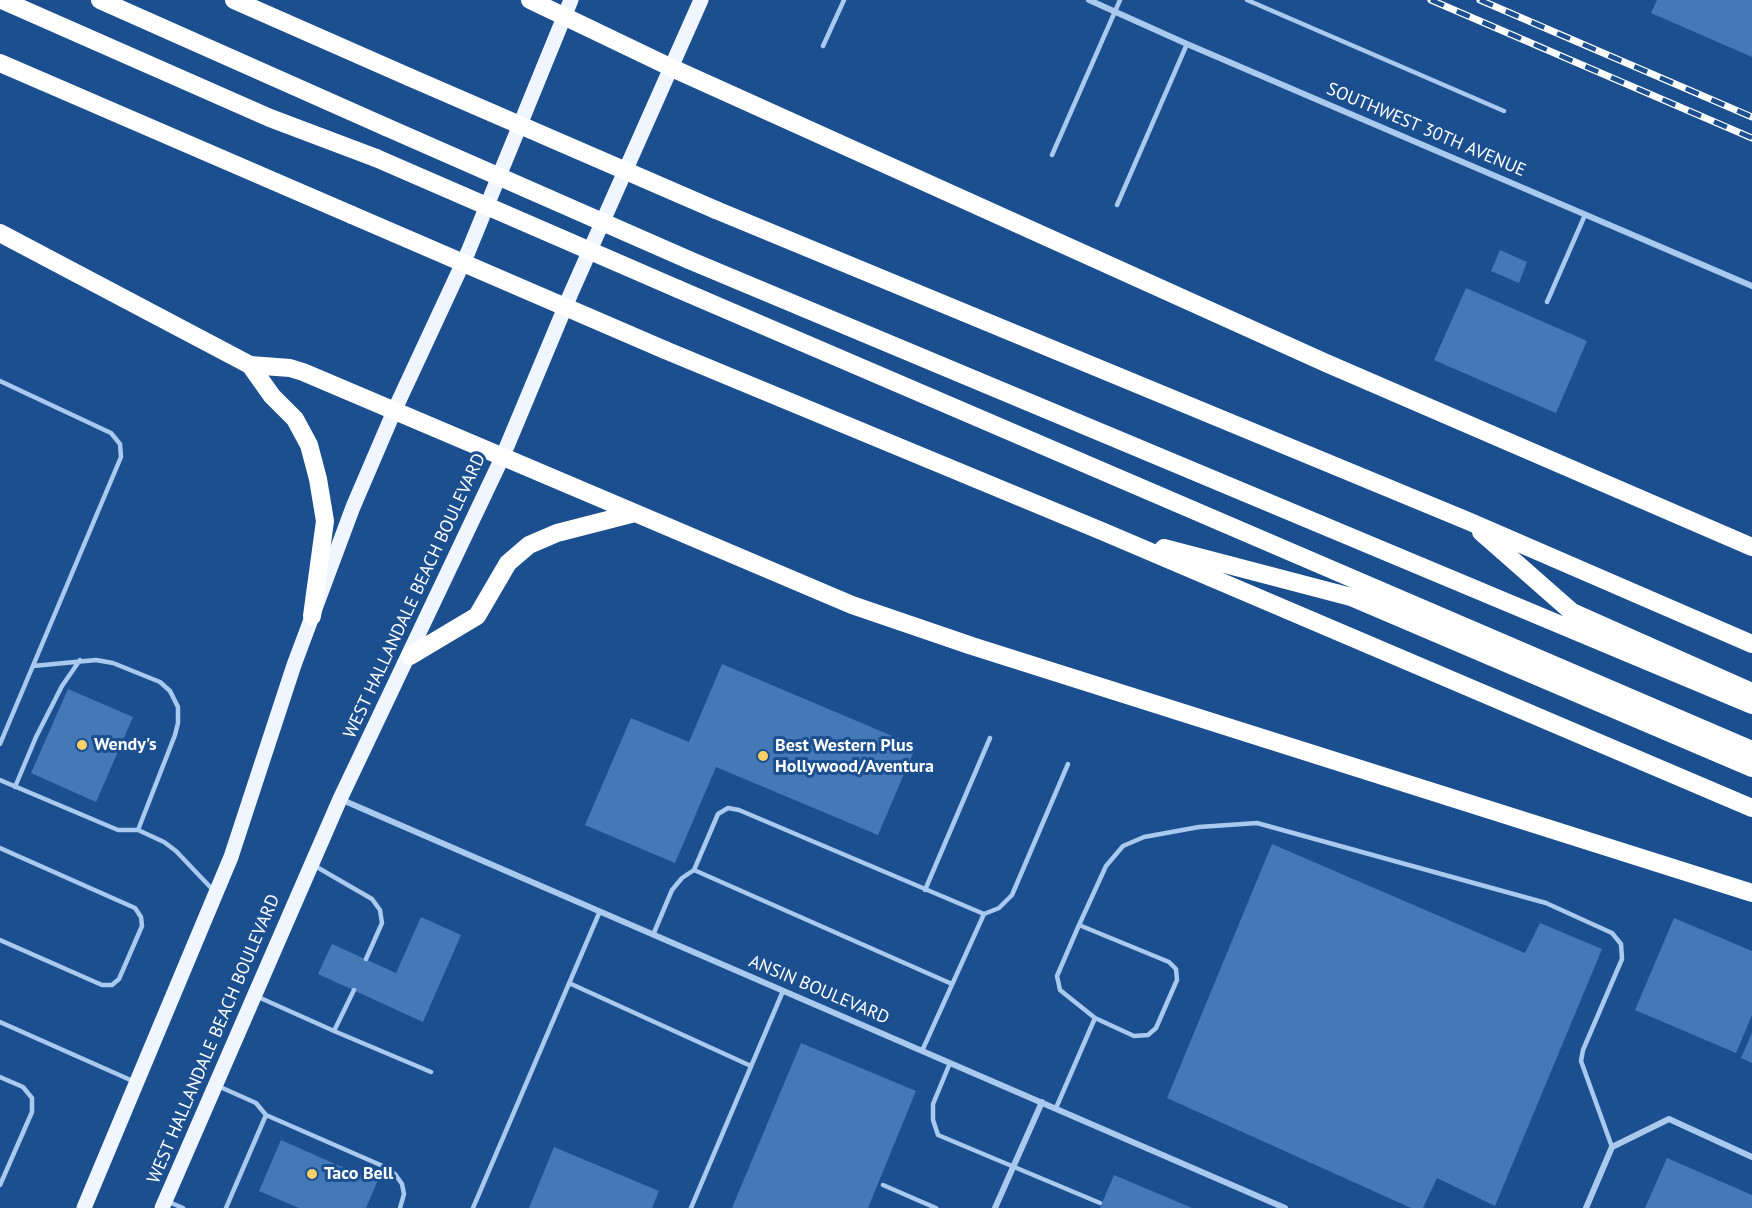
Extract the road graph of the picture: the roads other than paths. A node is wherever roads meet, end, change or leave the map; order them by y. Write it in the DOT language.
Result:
graph roads {
  1 [pos="2,0"];
  2 [pos="100,0"];
  3 [pos="234,0"];
  4 [pos="530,0"];
  5 [pos="701,0"];
  6 [pos="844,0"];
  7 [pos="1089,0"];
  8 [pos="1120,0"];
  9 [pos="1247,0"];
  10 [pos="568,8"];
  11 [pos="1115,12"];
  12 [pos="1187,44"];
  13 [pos="823,46"];
  14 [pos="0,63"];
  15 [pos="672,68"];
  16 [pos="1504,111"];
  17 [pos="1052,155"];
  18 [pos="1117,205"];
  19 [pos="1585,215"];
  20 [pos="0,233"];
  21 [pos="1752,286"];
  22 [pos="1547,302"];
  23 [pos="250,365"];
  24 [pos="0,381"];
  25 [pos="395,410"];
  26 [pos="502,458"];
  27 [pos="635,513"];
  28 [pos="1468,521"];
  29 [pos="1104,532"];
  30 [pos="1752,547"];
  31 [pos="312,616"];
  32 [pos="1752,644"];
  33 [pos="410,656"];
  34 [pos="80,660"];
  35 [pos="33,666"];
  36 [pos="1752,692"];
  37 [pos="1752,705"];
  38 [pos="990,738"];
  39 [pos="0,744"];
  40 [pos="1752,750"];
  41 [pos="1068,764"];
  42 [pos="1752,768"];
  43 [pos="0,780"];
  44 [pos="15,787"];
  45 [pos="340,799"];
  46 [pos="1752,808"];
  47 [pos="138,830"];
  48 [pos="0,848"];
  49 [pos="312,864"];
  50 [pos="694,870"];
  51 [pos="925,890"];
  52 [pos="1752,893"];
  53 [pos="216,894"];
  54 [pos="600,912"];
  55 [pos="984,914"];
  56 [pos="1079,925"];
  57 [pos="652,934"];
  58 [pos="0,940"];
  59 [pos="366,959"];
  60 [pos="569,982"];
  61 [pos="952,984"];
  62 [pos="354,990"];
  63 [pos="783,991"];
  64 [pos="254,995"];
  65 [pos="1095,1018"];
  66 [pos="0,1022"];
  67 [pos="334,1031"];
  68 [pos="922,1051"];
  69 [pos="950,1063"];
  70 [pos="751,1066"];
  71 [pos="431,1072"];
  72 [pos="0,1077"];
  73 [pos="136,1082"];
  74 [pos="215,1084"];
  75 [pos="1042,1102"];
  76 [pos="1056,1108"];
  77 [pos="266,1114"];
  78 [pos="1612,1147"];
  79 [pos="1752,1156"];
  80 [pos="1013,1167"];
  81 [pos="0,1185"];
  82 [pos="883,1185"];
  83 [pos="1100,1203"];
  84 [pos="164,1204"];
  85 [pos="84,1208"];
  86 [pos="183,1208"];
  87 [pos="226,1208"];
  88 [pos="400,1208"];
  89 [pos="473,1208"];
  90 [pos="691,1208"];
  91 [pos="936,1208"];
  92 [pos="995,1208"];
  93 [pos="1285,1208"];
  94 [pos="1586,1208"];
  1 -- 40 [label="highway, bridge"];
  2 -- 37 [label="highway, bridge"];
  3 -- 28 [label="highway, bridge"];
  4 -- 10 [label="highway"];
  5 -- 15 [label="main road, WEST HALLANDALE BEACH BOULEVARD"];
  6 -- 13 [label="lane"];
  7 -- 11 [label="street, SOUTHWEST 30TH AVENUE"];
  8 -- 11 [label="lane"];
  9 -- 16 [label="lane"];
  10 -- 15 [label="highway"];
  10 -- 25 [label="main road"];
  11 -- 12 [label="street, SOUTHWEST 30TH AVENUE"];
  11 -- 17 [label="lane"];
  12 -- 18 [label="lane"];
  12 -- 19 [label="street, SOUTHWEST 30TH AVENUE"];
  14 -- 29 [label="highway, bridge"];
  15 -- 26 [label="main road, WEST HALLANDALE BEACH BOULEVARD"];
  15 -- 30 [label="highway"];
  19 -- 21 [label="street, SOUTHWEST 30TH AVENUE"];
  19 -- 22 [label="lane"];
  20 -- 23 [label="highway"];
  23 -- 25 [label="highway"];
  23 -- 31 [label="highway"];
  24 -- 35 [label="lane"];
  25 -- 26 [label="highway"];
  25 -- 31 [label="main road"];
  26 -- 27 [label="highway"];
  26 -- 33 [label="main road, WEST HALLANDALE BEACH BOULEVARD"];
  27 -- 33 [label="highway"];
  27 -- 52 [label="highway"];
  28 -- 32 [label="highway"];
  28 -- 36 [label="highway"];
  29 -- 42 [label="highway"];
  29 -- 46 [label="highway"];
  31 -- 53 [label="main road"];
  33 -- 45 [label="main road, WEST HALLANDALE BEACH BOULEVARD"];
  34 -- 35 [label="lane"];
  34 -- 44 [label="lane"];
  34 -- 47 [label="lane"];
  35 -- 39 [label="lane"];
  38 -- 51 [label="lane"];
  41 -- 55 [label="lane"];
  43 -- 44 [label="lane"];
  44 -- 47 [label="lane"];
  45 -- 49 [label="main road, WEST HALLANDALE BEACH BOULEVARD"];
  45 -- 54 [label="street, ANSIN BOULEVARD"];
  47 -- 53 [label="lane"];
  48 -- 58 [label="lane"];
  49 -- 59 [label="lane"];
  49 -- 64 [label="main road, WEST HALLANDALE BEACH BOULEVARD"];
  50 -- 51 [label="lane"];
  50 -- 57 [label="lane"];
  50 -- 61 [label="lane"];
  51 -- 55 [label="lane"];
  53 -- 73 [label="main road"];
  54 -- 57 [label="street, ANSIN BOULEVARD"];
  54 -- 60 [label="lane"];
  55 -- 61 [label="lane"];
  56 -- 65 [label="lane"];
  56 -- 65 [label="lane"];
  56 -- 78 [label="lane"];
  57 -- 63 [label="street, ANSIN BOULEVARD"];
  60 -- 70 [label="lane"];
  60 -- 89 [label="lane"];
  61 -- 68 [label="lane"];
  62 -- 67 [label="lane"];
  63 -- 68 [label="street, ANSIN BOULEVARD"];
  63 -- 70 [label="lane"];
  64 -- 67 [label="lane"];
  64 -- 74 [label="main road, WEST HALLANDALE BEACH BOULEVARD"];
  65 -- 76 [label="lane"];
  66 -- 73 [label="lane"];
  67 -- 71 [label="lane"];
  68 -- 69 [label="street, ANSIN BOULEVARD"];
  69 -- 75 [label="street, ANSIN BOULEVARD"];
  69 -- 80 [label="lane"];
  70 -- 90 [label="lane"];
  72 -- 81 [label="lane"];
  73 -- 85 [label="main road"];
  74 -- 77 [label="lane"];
  74 -- 84 [label="main road, WEST HALLANDALE BEACH BOULEVARD"];
  75 -- 76 [label="street, ANSIN BOULEVARD"];
  75 -- 80 [label="street"];
  76 -- 93 [label="street, ANSIN BOULEVARD"];
  77 -- 87 [label="lane"];
  77 -- 88 [label="lane"];
  78 -- 79 [label="street"];
  78 -- 94 [label="street"];
  80 -- 83 [label="lane"];
  80 -- 92 [label="street"];
  82 -- 91 [label="lane"];
  84 -- 86 [label="lane"];
}
